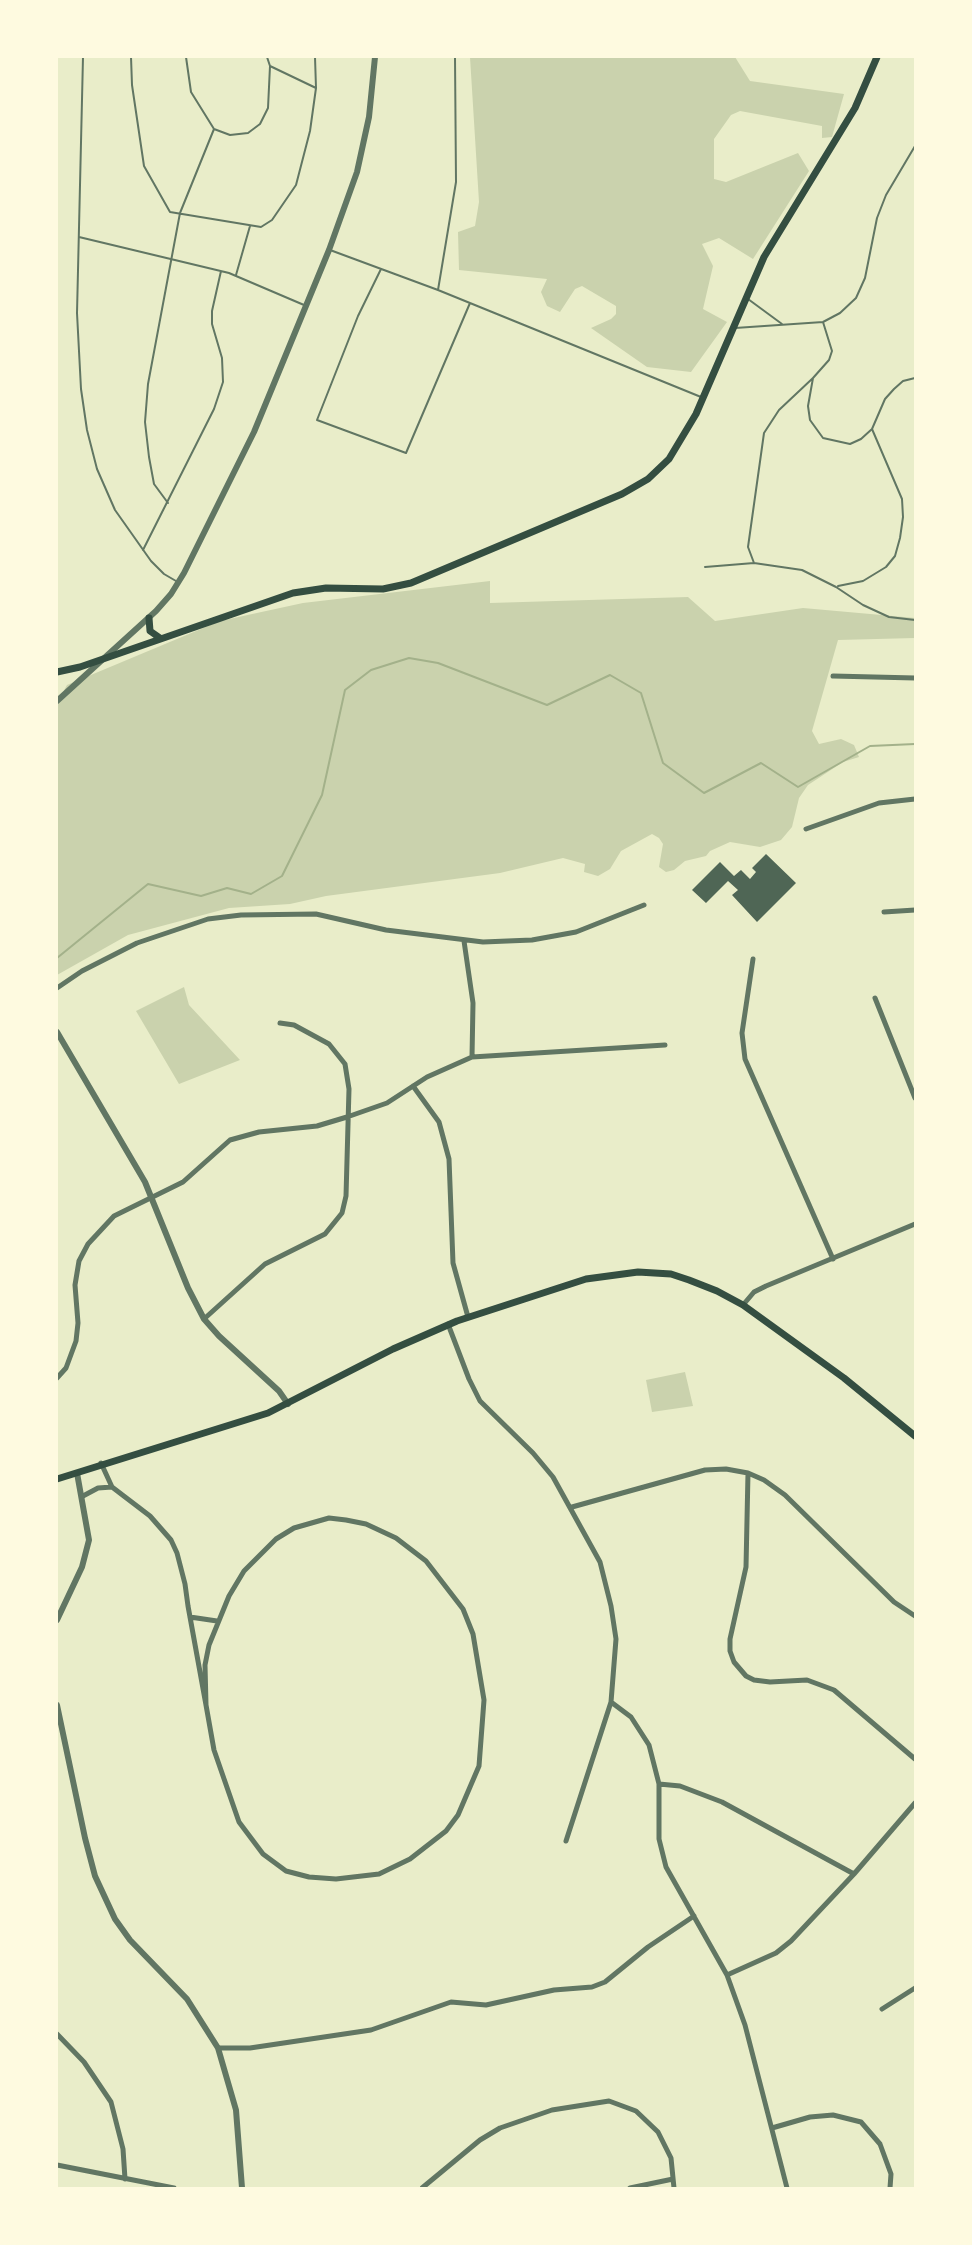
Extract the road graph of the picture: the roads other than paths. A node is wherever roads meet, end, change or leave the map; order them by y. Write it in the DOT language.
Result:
graph roads {
  1 [pos="83,57"];
  2 [pos="131,57"];
  3 [pos="186,57"];
  4 [pos="267,57"];
  5 [pos="315,57"];
  6 [pos="375,57"];
  7 [pos="455,57"];
  8 [pos="877,57"];
  9 [pos="270,66"];
  10 [pos="315,88"];
  11 [pos="214,129"];
  12 [pos="915,146"];
  13 [pos="180,213"];
  14 [pos="250,226"];
  15 [pos="79,237"];
  16 [pos="329,250"];
  17 [pos="172,260"];
  18 [pos="381,269"];
  19 [pos="221,271"];
  20 [pos="236,275"];
  21 [pos="438,290"];
  22 [pos="746,298"];
  23 [pos="470,303"];
  24 [pos="307,306"];
  25 [pos="823,321"];
  26 [pos="782,324"];
  27 [pos="734,328"];
  28 [pos="813,378"];
  29 [pos="915,378"];
  30 [pos="704,398"];
  31 [pos="872,429"];
  32 [pos="168,503"];
  33 [pos="143,550"];
  34 [pos="754,563"];
  35 [pos="705,567"];
  36 [pos="178,583"];
  37 [pos="837,587"];
  38 [pos="149,618"];
  39 [pos="915,620"];
  40 [pos="160,638"];
  41 [pos="100,660"];
  42 [pos="57,672"];
  43 [pos="833,676"];
  44 [pos="915,678"];
  45 [pos="57,701"];
  46 [pos="915,799"];
  47 [pos="806,829"];
  48 [pos="644,905"];
  49 [pos="915,910"];
  50 [pos="884,912"];
  51 [pos="464,941"];
  52 [pos="753,959"];
  53 [pos="57,988"];
  54 [pos="875,998"];
  55 [pos="280,1023"];
  56 [pos="57,1032"];
  57 [pos="664,1045"];
  58 [pos="472,1057"];
  59 [pos="413,1086"];
  60 [pos="915,1098"];
  61 [pos="347,1117"];
  62 [pos="153,1198"];
  63 [pos="915,1224"];
  64 [pos="833,1259"];
  65 [pos="742,1305"];
  66 [pos="468,1317"];
  67 [pos="204,1319"];
  68 [pos="448,1324"];
  69 [pos="57,1378"];
  70 [pos="288,1404"];
  71 [pos="915,1436"];
  72 [pos="101,1463"];
  73 [pos="77,1473"];
  74 [pos="748,1473"];
  75 [pos="57,1479"];
  76 [pos="112,1487"];
  77 [pos="83,1496"];
  78 [pos="572,1507"];
  79 [pos="915,1616"];
  80 [pos="190,1617"];
  81 [pos="57,1620"];
  82 [pos="217,1621"];
  83 [pos="611,1702"];
  84 [pos="57,1705"];
  85 [pos="206,1705"];
  86 [pos="915,1759"];
  87 [pos="659,1784"];
  88 [pos="915,1803"];
  89 [pos="566,1841"];
  90 [pos="854,1874"];
  91 [pos="694,1917"];
  92 [pos="727,1975"];
  93 [pos="915,1988"];
  94 [pos="882,2009"];
  95 [pos="57,2034"];
  96 [pos="218,2048"];
  97 [pos="772,2128"];
  98 [pos="57,2165"];
  99 [pos="125,2179"];
  100 [pos="673,2179"];
  101 [pos="174,2188"];
  102 [pos="242,2188"];
  103 [pos="422,2188"];
  104 [pos="630,2188"];
  105 [pos="674,2188"];
  106 [pos="787,2188"];
  107 [pos="890,2188"];
  1 -- 15 [label="lane"];
  2 -- 13 [label="lane"];
  3 -- 11 [label="lane"];
  4 -- 9 [label="lane"];
  5 -- 10 [label="lane"];
  6 -- 16 [label="street"];
  7 -- 21 [label="lane"];
  8 -- 22 [label="main road"];
  9 -- 10 [label="lane"];
  9 -- 11 [label="lane"];
  10 -- 14 [label="lane"];
  11 -- 13 [label="lane"];
  12 -- 25 [label="lane"];
  13 -- 14 [label="lane"];
  13 -- 17 [label="lane"];
  14 -- 20 [label="lane"];
  15 -- 17 [label="lane"];
  15 -- 33 [label="lane"];
  16 -- 18 [label="lane"];
  16 -- 24 [label="street"];
  17 -- 19 [label="lane"];
  17 -- 32 [label="lane"];
  18 -- 21 [label="lane"];
  18 -- 23 [label="lane"];
  19 -- 20 [label="lane"];
  19 -- 32 [label="lane"];
  20 -- 24 [label="lane"];
  21 -- 23 [label="lane"];
  22 -- 26 [label="lane"];
  22 -- 27 [label="main road"];
  23 -- 30 [label="lane"];
  24 -- 36 [label="street"];
  25 -- 26 [label="lane"];
  25 -- 28 [label="lane"];
  26 -- 27 [label="lane"];
  27 -- 30 [label="main road"];
  28 -- 31 [label="lane"];
  28 -- 34 [label="lane"];
  29 -- 31 [label="lane"];
  30 -- 40 [label="main road"];
  31 -- 37 [label="lane"];
  32 -- 33 [label="lane"];
  33 -- 36 [label="lane"];
  34 -- 35 [label="lane"];
  34 -- 37 [label="lane"];
  36 -- 38 [label="street"];
  37 -- 39 [label="lane"];
  38 -- 40 [label="main road"];
  38 -- 41 [label="street"];
  40 -- 41 [label="main road"];
  41 -- 42 [label="main road"];
  41 -- 45 [label="street"];
  43 -- 44 [label="street"];
  46 -- 47 [label="street"];
  48 -- 51 [label="street"];
  49 -- 50 [label="street"];
  51 -- 53 [label="street"];
  51 -- 58 [label="street"];
  52 -- 64 [label="street"];
  54 -- 60 [label="street"];
  55 -- 61 [label="street"];
  56 -- 62 [label="street"];
  57 -- 58 [label="street"];
  58 -- 59 [label="street"];
  59 -- 61 [label="street"];
  59 -- 66 [label="street"];
  61 -- 62 [label="street"];
  61 -- 67 [label="street"];
  62 -- 67 [label="street"];
  62 -- 69 [label="street"];
  63 -- 64 [label="street"];
  64 -- 65 [label="street"];
  65 -- 66 [label="main road"];
  65 -- 71 [label="main road"];
  66 -- 68 [label="main road"];
  67 -- 70 [label="street"];
  68 -- 70 [label="main road"];
  68 -- 78 [label="street"];
  70 -- 72 [label="main road"];
  72 -- 73 [label="main road"];
  72 -- 76 [label="street"];
  73 -- 75 [label="main road"];
  73 -- 77 [label="street"];
  74 -- 78 [label="street"];
  74 -- 79 [label="street"];
  74 -- 86 [label="street"];
  76 -- 77 [label="street"];
  76 -- 80 [label="street"];
  77 -- 81 [label="street"];
  78 -- 83 [label="street"];
  80 -- 82 [label="street"];
  80 -- 85 [label="street"];
  82 -- 85 [label="street"];
  82 -- 85 [label="street"];
  83 -- 87 [label="street"];
  83 -- 89 [label="street"];
  84 -- 96 [label="street"];
  87 -- 90 [label="street"];
  87 -- 91 [label="street"];
  88 -- 90 [label="street"];
  90 -- 92 [label="street"];
  91 -- 92 [label="street"];
  91 -- 96 [label="street"];
  92 -- 97 [label="street"];
  93 -- 94 [label="street"];
  95 -- 99 [label="street"];
  96 -- 102 [label="street"];
  97 -- 106 [label="street"];
  97 -- 107 [label="street"];
  98 -- 99 [label="street"];
  99 -- 101 [label="street"];
  100 -- 103 [label="street"];
  100 -- 104 [label="street"];
  100 -- 105 [label="street"];
}
